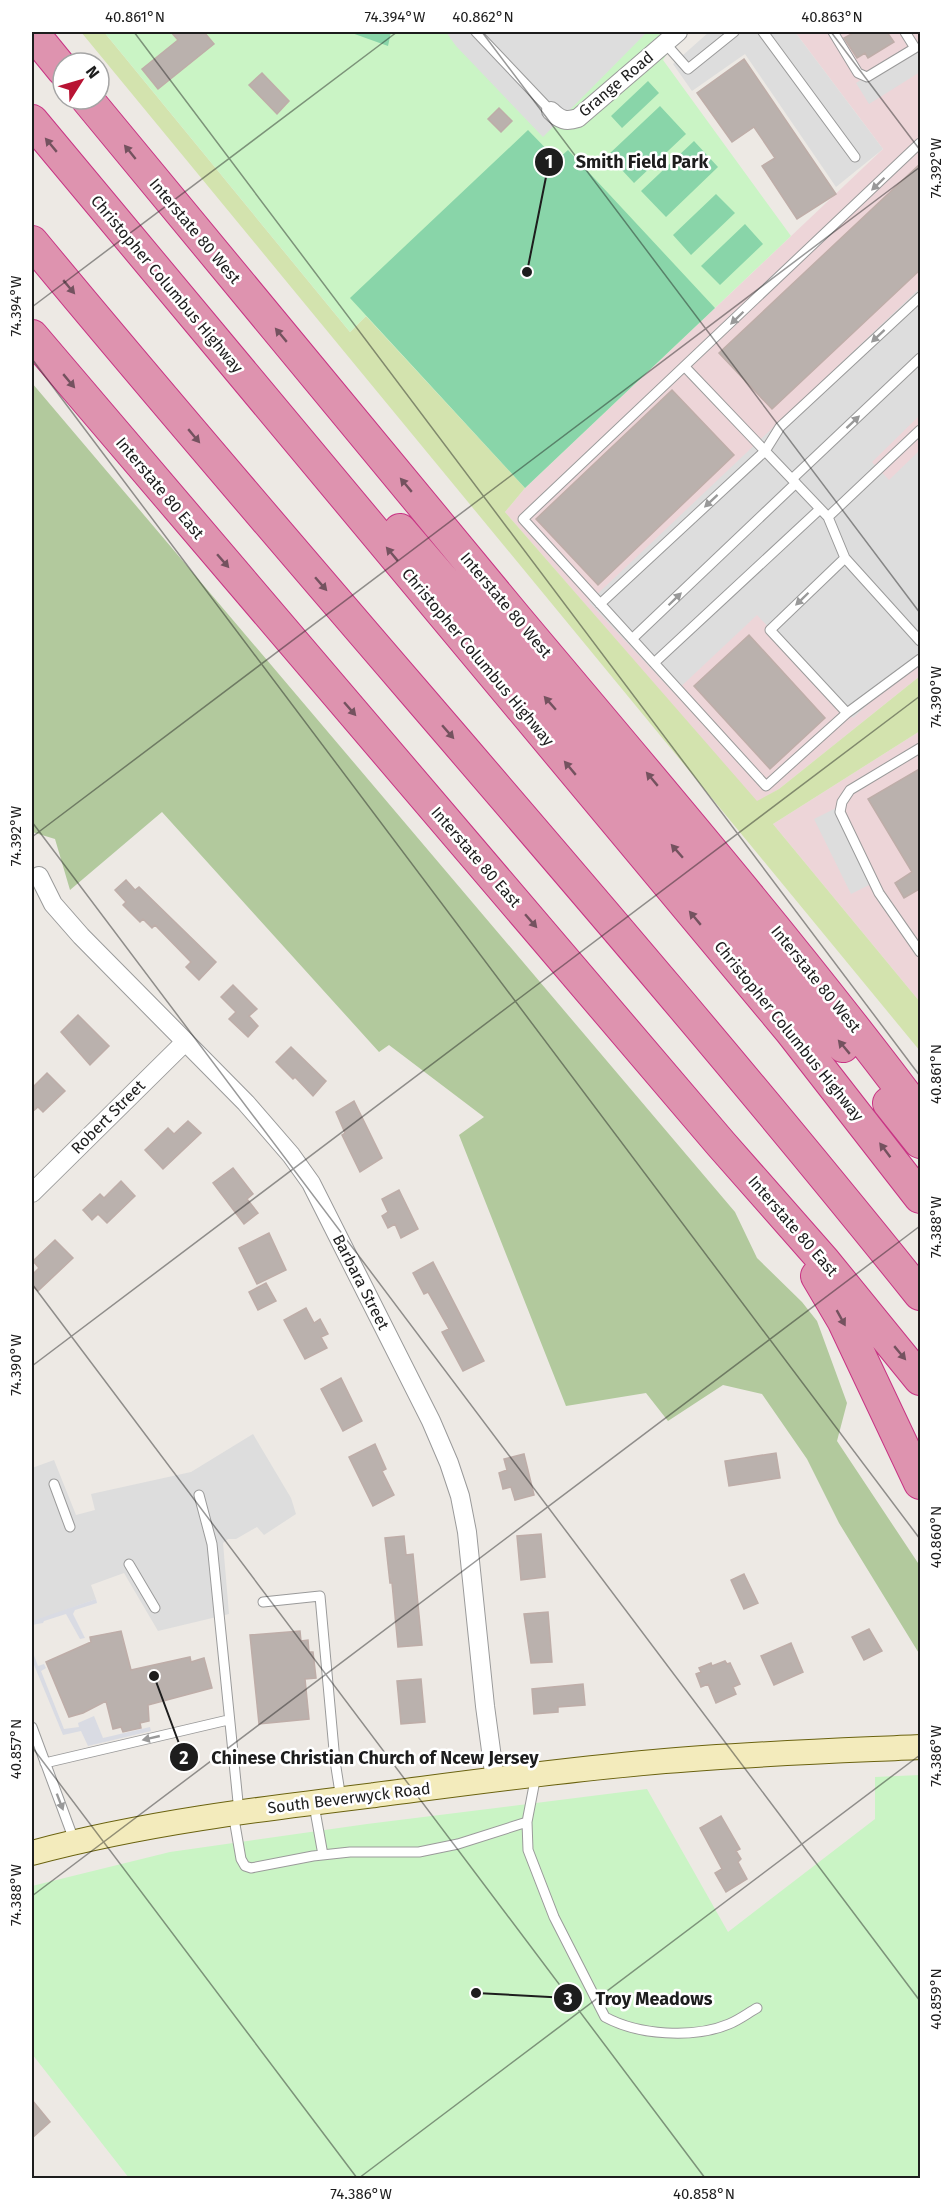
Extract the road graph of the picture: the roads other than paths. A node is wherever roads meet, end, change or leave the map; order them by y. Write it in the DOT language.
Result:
graph roads {
  1 [pos="32,32"];
  2 [pos="476,32"];
  3 [pos="734,32"];
  4 [pos="763,32"];
  5 [pos="833,32"];
  6 [pos="905,32"];
  7 [pos="671,37"];
  8 [pos="918,47"];
  9 [pos="51,55"];
  10 [pos="97,111"];
  11 [pos="551,111"];
  12 [pos="32,122"];
  13 [pos="921,143"];
  14 [pos="855,157"];
  15 [pos="32,242"];
  16 [pos="921,297"];
  17 [pos="32,336"];
  18 [pos="921,358"];
  19 [pos="685,367"];
  20 [pos="243,376"];
  21 [pos="921,430"];
  22 [pos="765,451"];
  23 [pos="794,481"];
  24 [pos="820,509"];
  25 [pos="828,517"];
  26 [pos="845,558"];
  27 [pos="600,604"];
  28 [pos="632,639"];
  29 [pos="921,641"];
  30 [pos="921,659"];
  31 [pos="654,663"];
  32 [pos="847,713"];
  33 [pos="921,748"];
  34 [pos="39,876"];
  35 [pos="921,952"];
  36 [pos="862,1036"];
  37 [pos="185,1042"];
  38 [pos="921,1082"];
  39 [pos="921,1114"];
  40 [pos="921,1142"];
  41 [pos="32,1193"];
  42 [pos="767,1197"];
  43 [pos="921,1197"];
  44 [pos="921,1294"];
  45 [pos="921,1379"];
  46 [pos="921,1483"];
  47 [pos="54,1484"];
  48 [pos="199,1495"];
  49 [pos="70,1527"];
  50 [pos="129,1564"];
  51 [pos="264,1602"];
  52 [pos="155,1608"];
  53 [pos="228,1720"];
  54 [pos="32,1727"];
  55 [pos="921,1747"];
  56 [pos="45,1763"];
  57 [pos="536,1775"];
  58 [pos="495,1780"];
  59 [pos="342,1799"];
  60 [pos="313,1803"];
  61 [pos="236,1813"];
  62 [pos="527,1822"];
  63 [pos="74,1842"];
  64 [pos="32,1853"];
  65 [pos="323,1855"];
  66 [pos="757,2008"];
  1 -- 9 [label="highway"];
  2 -- 11 [label="lane"];
  3 -- 7 [label="lane"];
  4 -- 14 [label="lane"];
  5 -- 8 [label="lane"];
  6 -- 8 [label="lane"];
  7 -- 11 [label="street, Grange Road"];
  36 -- 10 [label="highway, Interstate 80 West, one-way"];
  20 -- 12 [label="highway, Christopher Columbus Highway, one-way"];
  13 -- 19 [label="lane, one-way"];
  15 -- 44 [label="highway, one-way"];
  16 -- 22 [label="lane, one-way"];
  17 -- 42 [label="highway, Interstate 80 East, one-way"];
  23 -- 18 [label="lane, one-way"];
  19 -- 22 [label="lane"];
  19 -- 27 [label="lane"];
  40 -- 20 [label="highway, one-way"];
  43 -- 20 [label="highway, Christopher Columbus Highway, one-way"];
  21 -- 25 [label="lane"];
  22 -- 23 [label="lane"];
  22 -- 27 [label="lane, one-way"];
  23 -- 24 [label="lane"];
  28 -- 23 [label="lane, one-way"];
  24 -- 25 [label="lane"];
  24 -- 31 [label="lane"];
  25 -- 26 [label="lane"];
  26 -- 29 [label="lane"];
  26 -- 32 [label="lane, one-way"];
  27 -- 28 [label="lane"];
  28 -- 31 [label="lane"];
  30 -- 32 [label="lane"];
  31 -- 32 [label="lane"];
  33 -- 35 [label="lane"];
  34 -- 37 [label="street, Barbara Street"];
  36 -- 38 [label="highway"];
  36 -- 39 [label="highway, Interstate 80 West"];
  37 -- 41 [label="street, Robert Street"];
  37 -- 58 [label="street, Barbara Street"];
  42 -- 45 [label="highway, Interstate 80 East, one-way"];
  42 -- 46 [label="highway, one-way"];
  47 -- 49 [label="lane"];
  48 -- 53 [label="lane"];
  50 -- 52 [label="lane"];
  51 -- 59 [label="lane"];
  53 -- 56 [label="lane, one-way"];
  53 -- 61 [label="lane"];
  54 -- 56 [label="lane"];
  55 -- 57 [label="main road, South Beverwyck Road"];
  56 -- 63 [label="lane, one-way"];
  57 -- 58 [label="main road, South Beverwyck Road"];
  57 -- 62 [label="lane"];
  58 -- 59 [label="main road, South Beverwyck Road"];
  59 -- 60 [label="main road, South Beverwyck Road"];
  60 -- 61 [label="main road, South Beverwyck Road"];
  60 -- 65 [label="lane"];
  61 -- 63 [label="main road, South Beverwyck Road"];
  61 -- 65 [label="lane"];
  62 -- 65 [label="lane"];
  62 -- 66 [label="lane"];
  63 -- 64 [label="main road, South Beverwyck Road"];
}
